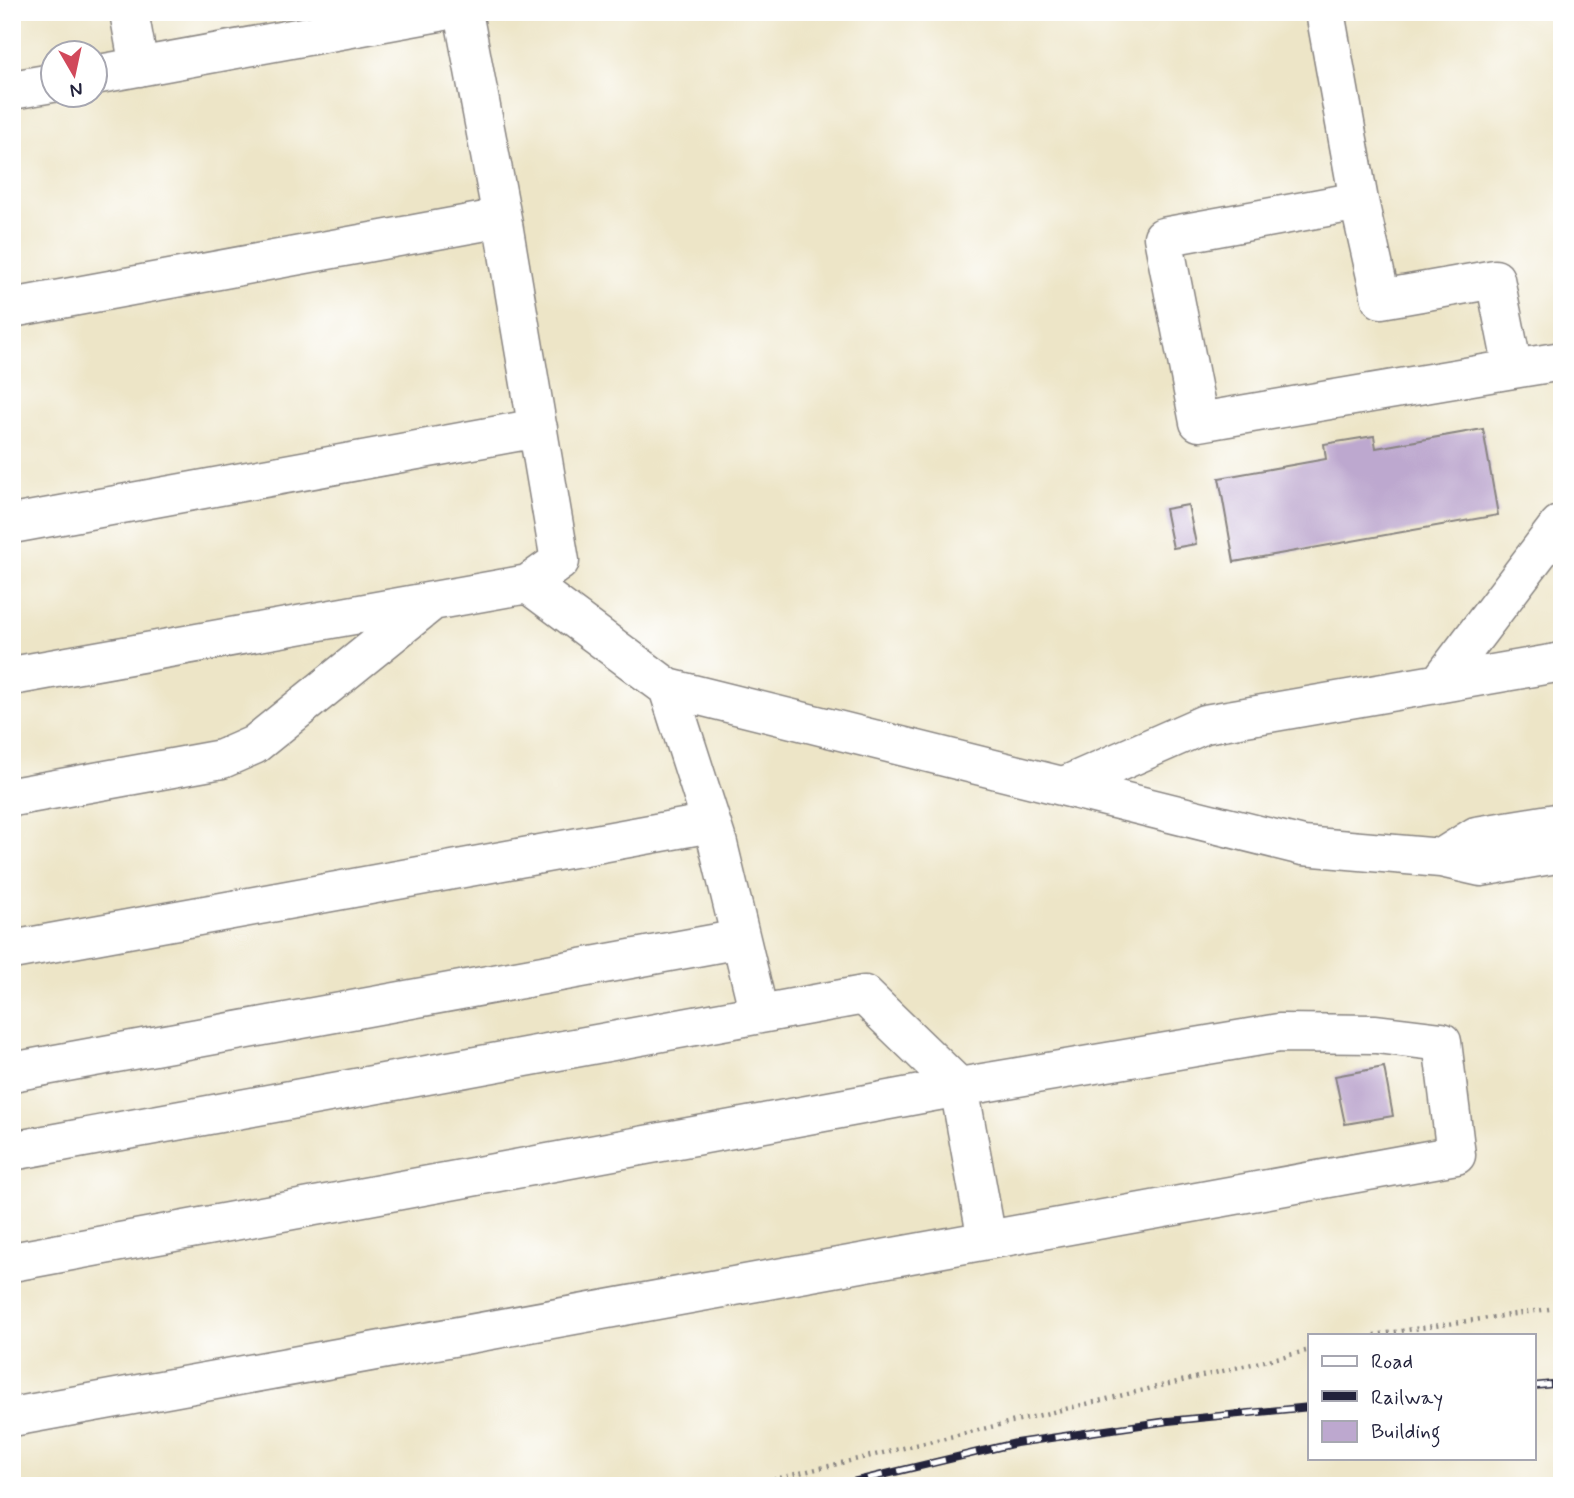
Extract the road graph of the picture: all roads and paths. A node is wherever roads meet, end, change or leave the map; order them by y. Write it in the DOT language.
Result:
graph roads {
  1 [pos="129,12"];
  2 [pos="439,12"];
  3 [pos="463,12"];
  4 [pos="1325,12"];
  5 [pos="139,67"];
  6 [pos="108,73"];
  7 [pos="38,85"];
  8 [pos="12,90"];
  9 [pos="1359,201"];
  10 [pos="502,218"];
  11 [pos="12,308"];
  12 [pos="1562,360"];
  13 [pos="1513,369"];
  14 [pos="538,428"];
  15 [pos="12,524"];
  16 [pos="1562,525"];
  17 [pos="528,584"];
  18 [pos="433,601"];
  19 [pos="1562,662"];
  20 [pos="12,676"];
  21 [pos="1440,682"];
  22 [pos="668,688"];
  23 [pos="1063,786"];
  24 [pos="12,797"];
  25 [pos="1562,822"];
  26 [pos="710,823"];
  27 [pos="1562,853"];
  28 [pos="1441,858"];
  29 [pos="740,939"];
  30 [pos="12,950"];
  31 [pos="759,1014"];
  32 [pos="12,1072"];
  33 [pos="958,1087"];
  34 [pos="12,1151"];
  35 [pos="987,1240"];
  36 [pos="12,1262"];
  37 [pos="1562,1307"];
  38 [pos="1381,1334"];
  39 [pos="1308,1350"];
  40 [pos="12,1417"];
  41 [pos="746,1486"];
  1 -- 5 [label="lane"];
  2 -- 5 [label="lane"];
  3 -- 10 [label="lane"];
  4 -- 9 [label="lane"];
  5 -- 6 [label="lane"];
  7 -- 8 [label="lane"];
  9 -- 13 [label="lane"];
  9 -- 13 [label="lane"];
  10 -- 11 [label="lane"];
  10 -- 14 [label="lane"];
  12 -- 13 [label="lane"];
  14 -- 15 [label="lane"];
  14 -- 17 [label="lane"];
  16 -- 21 [label="lane"];
  17 -- 18 [label="lane"];
  17 -- 22 [label="lane"];
  18 -- 20 [label="lane"];
  18 -- 24 [label="lane"];
  19 -- 21 [label="lane"];
  21 -- 23 [label="lane"];
  22 -- 23 [label="lane"];
  22 -- 26 [label="lane"];
  23 -- 28 [label="lane"];
  25 -- 28 [label="lane"];
  26 -- 29 [label="lane"];
  26 -- 30 [label="lane"];
  27 -- 28 [label="lane"];
  29 -- 31 [label="lane"];
  29 -- 32 [label="lane"];
  31 -- 33 [label="lane"];
  31 -- 34 [label="lane"];
  33 -- 35 [label="lane"];
  33 -- 35 [label="lane"];
  33 -- 36 [label="lane"];
  35 -- 40 [label="lane"];
  37 -- 38 [label="path"];
  39 -- 41 [label="path"];
}
